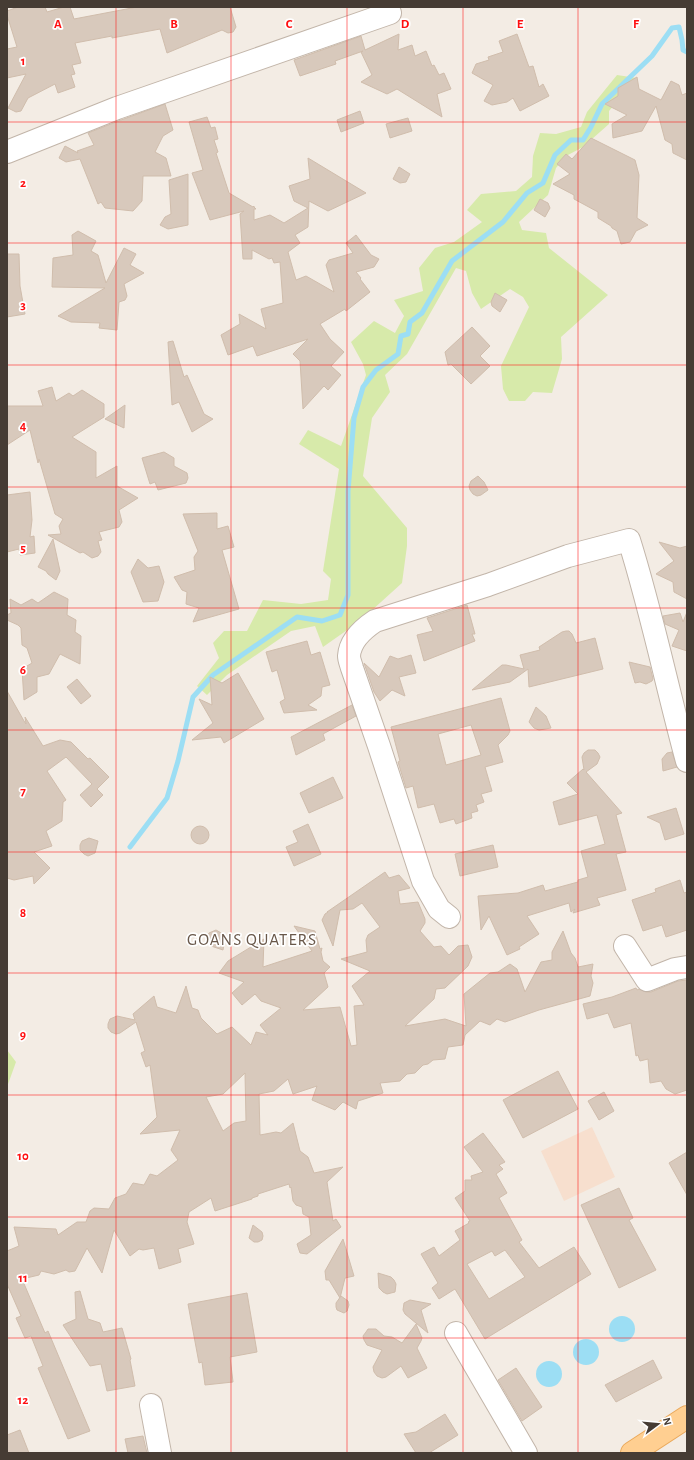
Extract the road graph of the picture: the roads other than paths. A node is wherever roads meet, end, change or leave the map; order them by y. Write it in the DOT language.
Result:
graph roads {
  1 [pos="390,13"];
  2 [pos="7,152"];
  3 [pos="687,761"];
  4 [pos="449,917"];
  5 [pos="625,946"];
  6 [pos="687,967"];
  7 [pos="456,1333"];
  8 [pos="151,1405"];
  9 [pos="687,1417"];
  10 [pos="160,1453"];
  11 [pos="526,1453"];
  12 [pos="632,1453"];
  1 -- 2 [label="street"];
  3 -- 4 [label="street"];
  5 -- 6 [label="street"];
  7 -- 11 [label="street"];
  8 -- 10 [label="street"];
  9 -- 12 [label="main road"];
}
